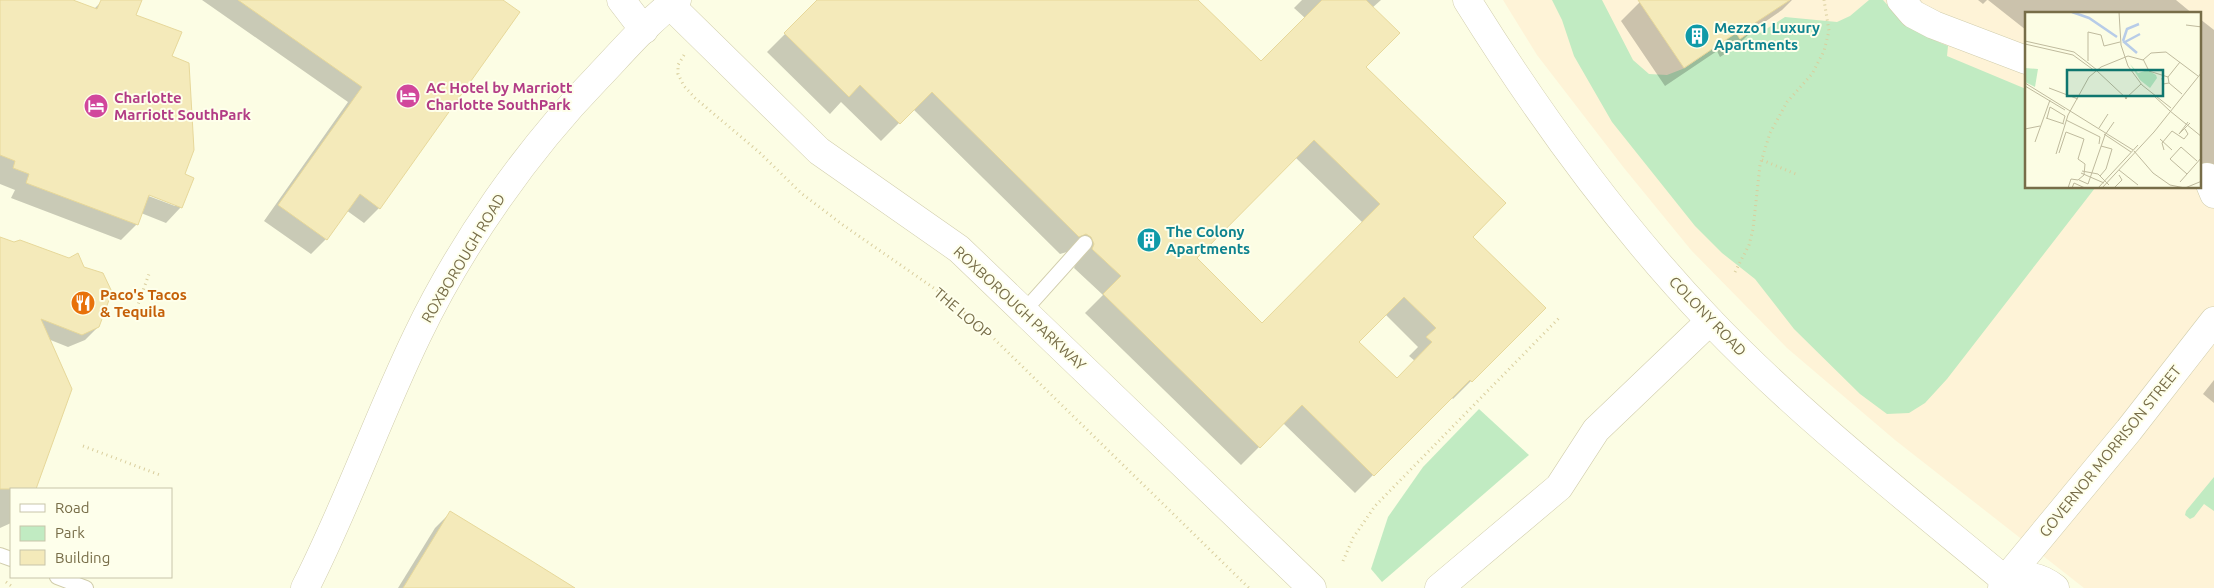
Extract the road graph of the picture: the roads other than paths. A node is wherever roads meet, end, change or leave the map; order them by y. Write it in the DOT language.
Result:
graph roads {
  1 [pos="621,0"];
  2 [pos="1467,0"];
  3 [pos="1901,0"];
  4 [pos="673,2"];
  5 [pos="644,30"];
  6 [pos="2025,60"];
  7 [pos="1085,243"];
  8 [pos="1024,311"];
  9 [pos="2214,321"];
  10 [pos="1710,322"];
  11 [pos="60,578"];
  12 [pos="2004,584"];
  13 [pos="86,588"];
  14 [pos="305,588"];
  15 [pos="1312,588"];
  16 [pos="1439,588"];
  17 [pos="2055,588"];
  1 -- 5 [label="street"];
  2 -- 10 [label="street, COLONY ROAD"];
  3 -- 6 [label="street"];
  4 -- 5 [label="street, ROXBOROUGH ROAD"];
  4 -- 8 [label="street, ROXBOROUGH PARKWAY"];
  5 -- 14 [label="street, ROXBOROUGH ROAD"];
  7 -- 8 [label="lane"];
  8 -- 15 [label="street, ROXBOROUGH PARKWAY"];
  9 -- 12 [label="street, GOVERNOR MORRISON STREET"];
  10 -- 12 [label="street, COLONY ROAD"];
  10 -- 16 [label="street"];
  11 -- 13 [label="lane"];
  12 -- 17 [label="street"];
}
